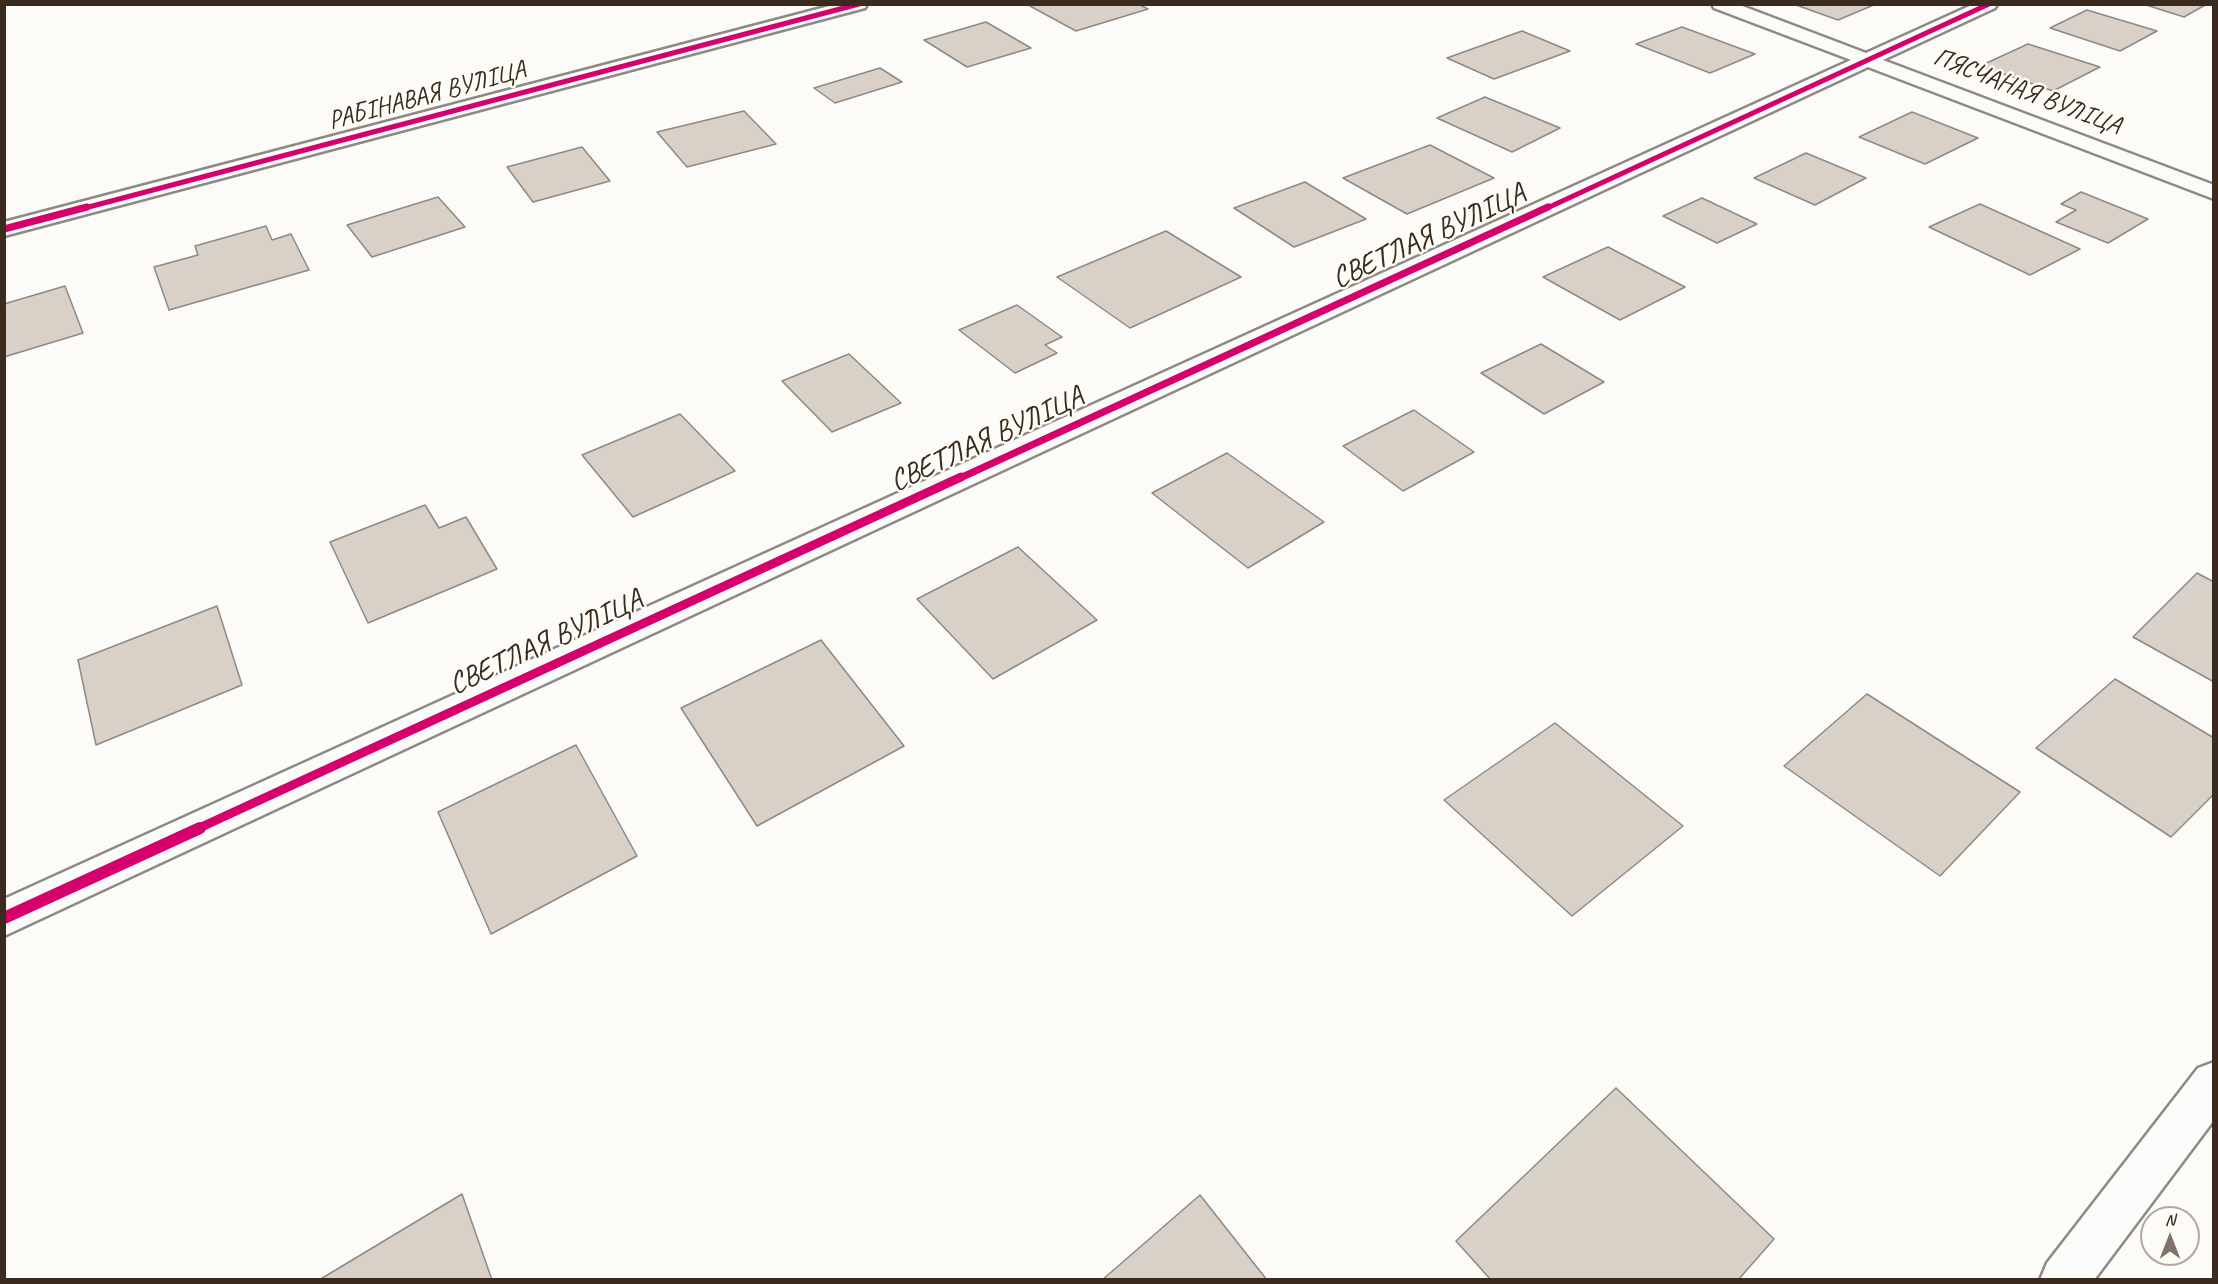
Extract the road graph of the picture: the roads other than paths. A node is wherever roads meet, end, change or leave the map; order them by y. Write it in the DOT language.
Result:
graph roads {
  1 [pos="859,4"];
  2 [pos="1720,4"];
  3 [pos="1989,4"];
  4 [pos="1870,61"];
  5 [pos="2214,193"];
  6 [pos="4,229"];
  7 [pos="4,918"];
  8 [pos="2214,1083"];
  9 [pos="2064,1280"];
  1 -- 6 [label="street, РАБІНАВАЯ ВУЛІЦА"];
  2 -- 4 [label="street, ПЯСЧАНАЯ ВУЛІЦА"];
  3 -- 4 [label="street, СВЕТЛАЯ ВУЛІЦА"];
  4 -- 5 [label="street, ПЯСЧАНАЯ ВУЛІЦА"];
  4 -- 7 [label="street, СВЕТЛАЯ ВУЛІЦА"];
  8 -- 9 [label="street"];
}
